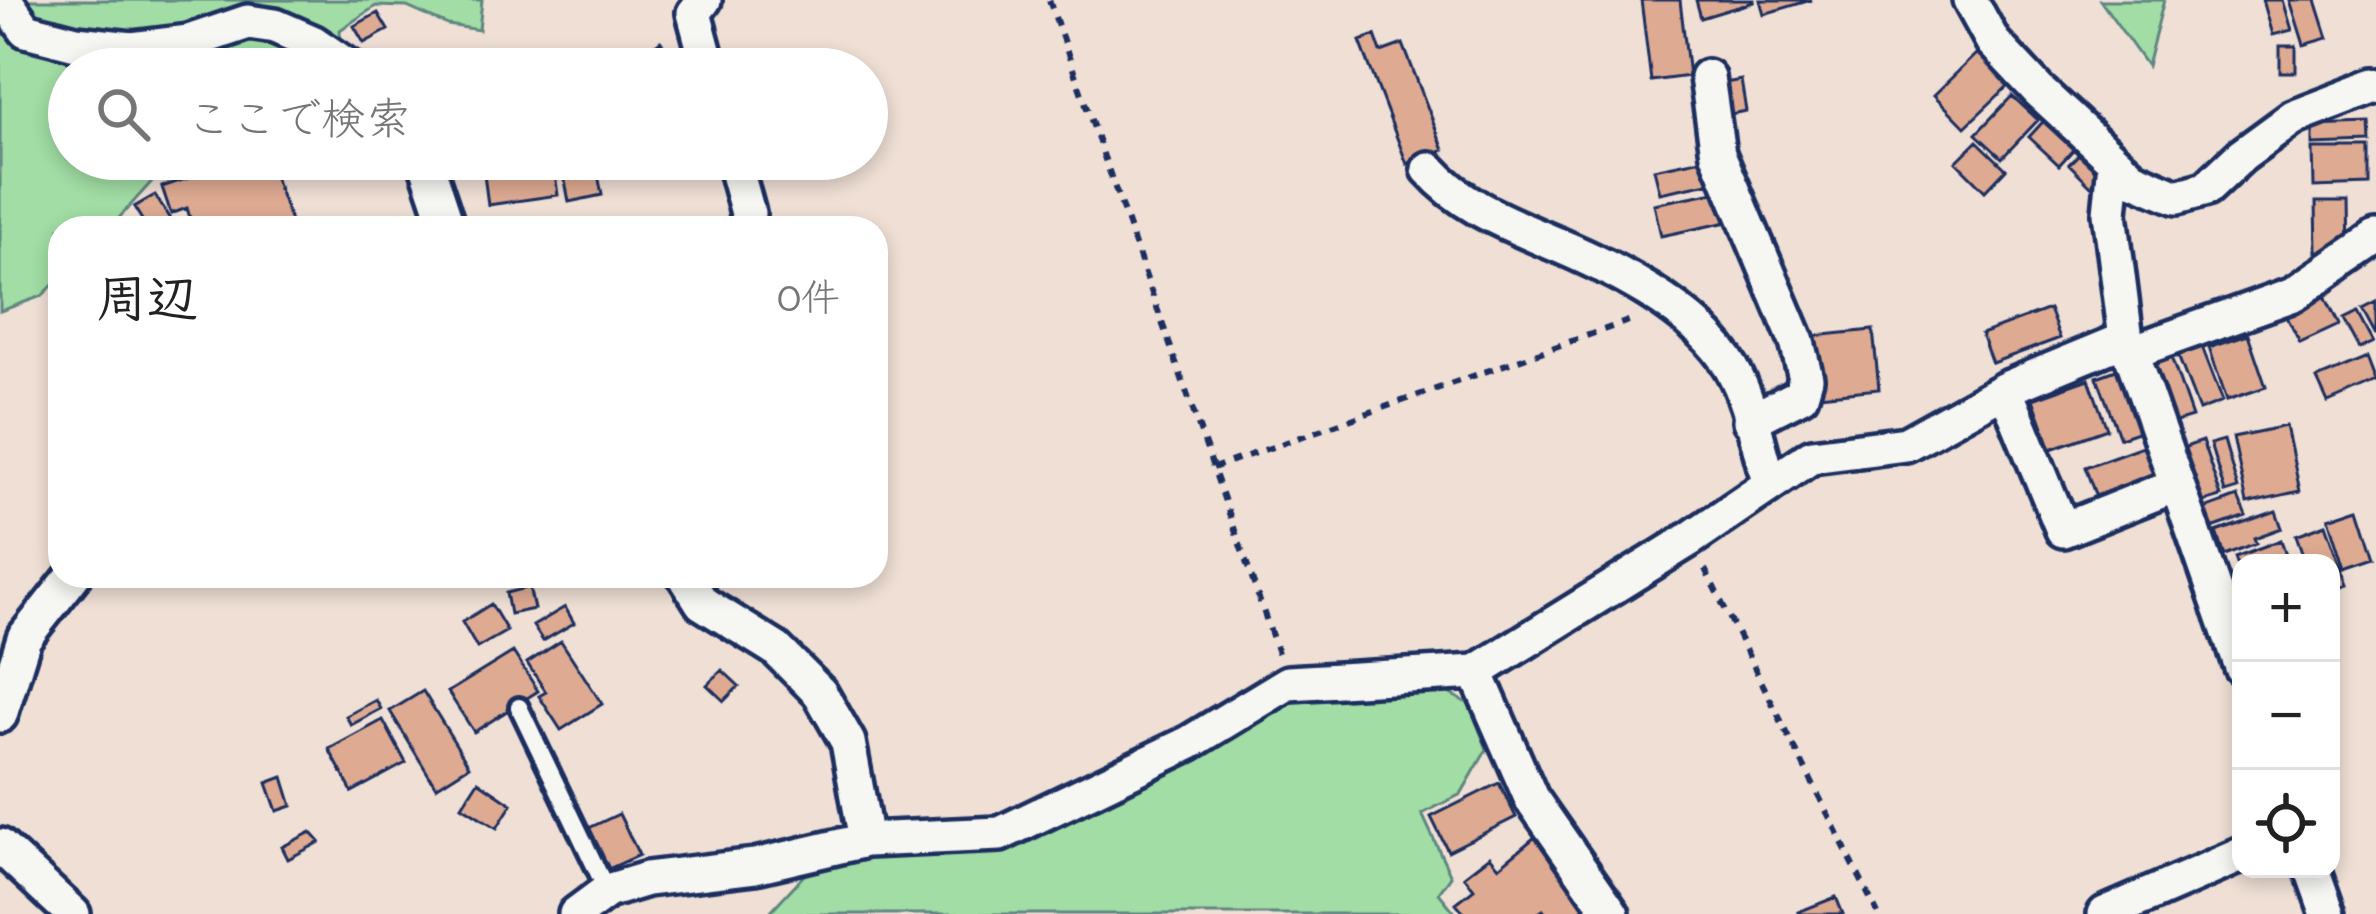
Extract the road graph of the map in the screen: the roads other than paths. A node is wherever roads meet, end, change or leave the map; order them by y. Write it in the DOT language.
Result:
graph roads {
  1 [pos="5,0"];
  2 [pos="1970,0"];
  3 [pos="699,7"];
  4 [pos="116,48"];
  5 [pos="146,48"];
  6 [pos="321,48"];
  7 [pos="706,48"];
  8 [pos="1707,77"];
  9 [pos="2376,86"];
  10 [pos="2116,162"];
  11 [pos="1429,169"];
  12 [pos="432,180"];
  13 [pos="739,180"];
  14 [pos="444,216"];
  15 [pos="748,216"];
  16 [pos="2376,238"];
  17 [pos="2127,346"];
  18 [pos="2005,389"];
  19 [pos="1750,421"];
  20 [pos="1770,483"];
  21 [pos="2176,485"];
  22 [pos="64,588"];
  23 [pos="693,588"];
  24 [pos="2239,662"];
  25 [pos="1476,672"];
  26 [pos="519,707"];
  27 [pos="0,716"];
  28 [pos="866,840"];
  29 [pos="0,846"];
  30 [pos="2232,860"];
  31 [pos="2315,878"];
  32 [pos="607,891"];
  33 [pos="73,914"];
  34 [pos="576,914"];
  35 [pos="1612,914"];
  36 [pos="2105,914"];
  37 [pos="2328,914"];
  1 -- 4 [label="street"];
  2 -- 10 [label="street"];
  3 -- 7 [label="street"];
  5 -- 6 [label="street"];
  8 -- 19 [label="street"];
  9 -- 10 [label="street"];
  10 -- 17 [label="street"];
  11 -- 19 [label="street"];
  12 -- 14 [label="street"];
  13 -- 15 [label="street"];
  16 -- 17 [label="street"];
  17 -- 18 [label="street"];
  17 -- 21 [label="street"];
  18 -- 20 [label="street"];
  18 -- 21 [label="street"];
  19 -- 20 [label="street"];
  20 -- 25 [label="street"];
  21 -- 24 [label="street"];
  22 -- 27 [label="street"];
  23 -- 28 [label="street"];
  25 -- 28 [label="street"];
  25 -- 35 [label="street"];
  26 -- 32 [label="lane"];
  28 -- 32 [label="street"];
  29 -- 33 [label="street"];
  30 -- 36 [label="street"];
  31 -- 37 [label="street"];
  32 -- 34 [label="street"];
}
